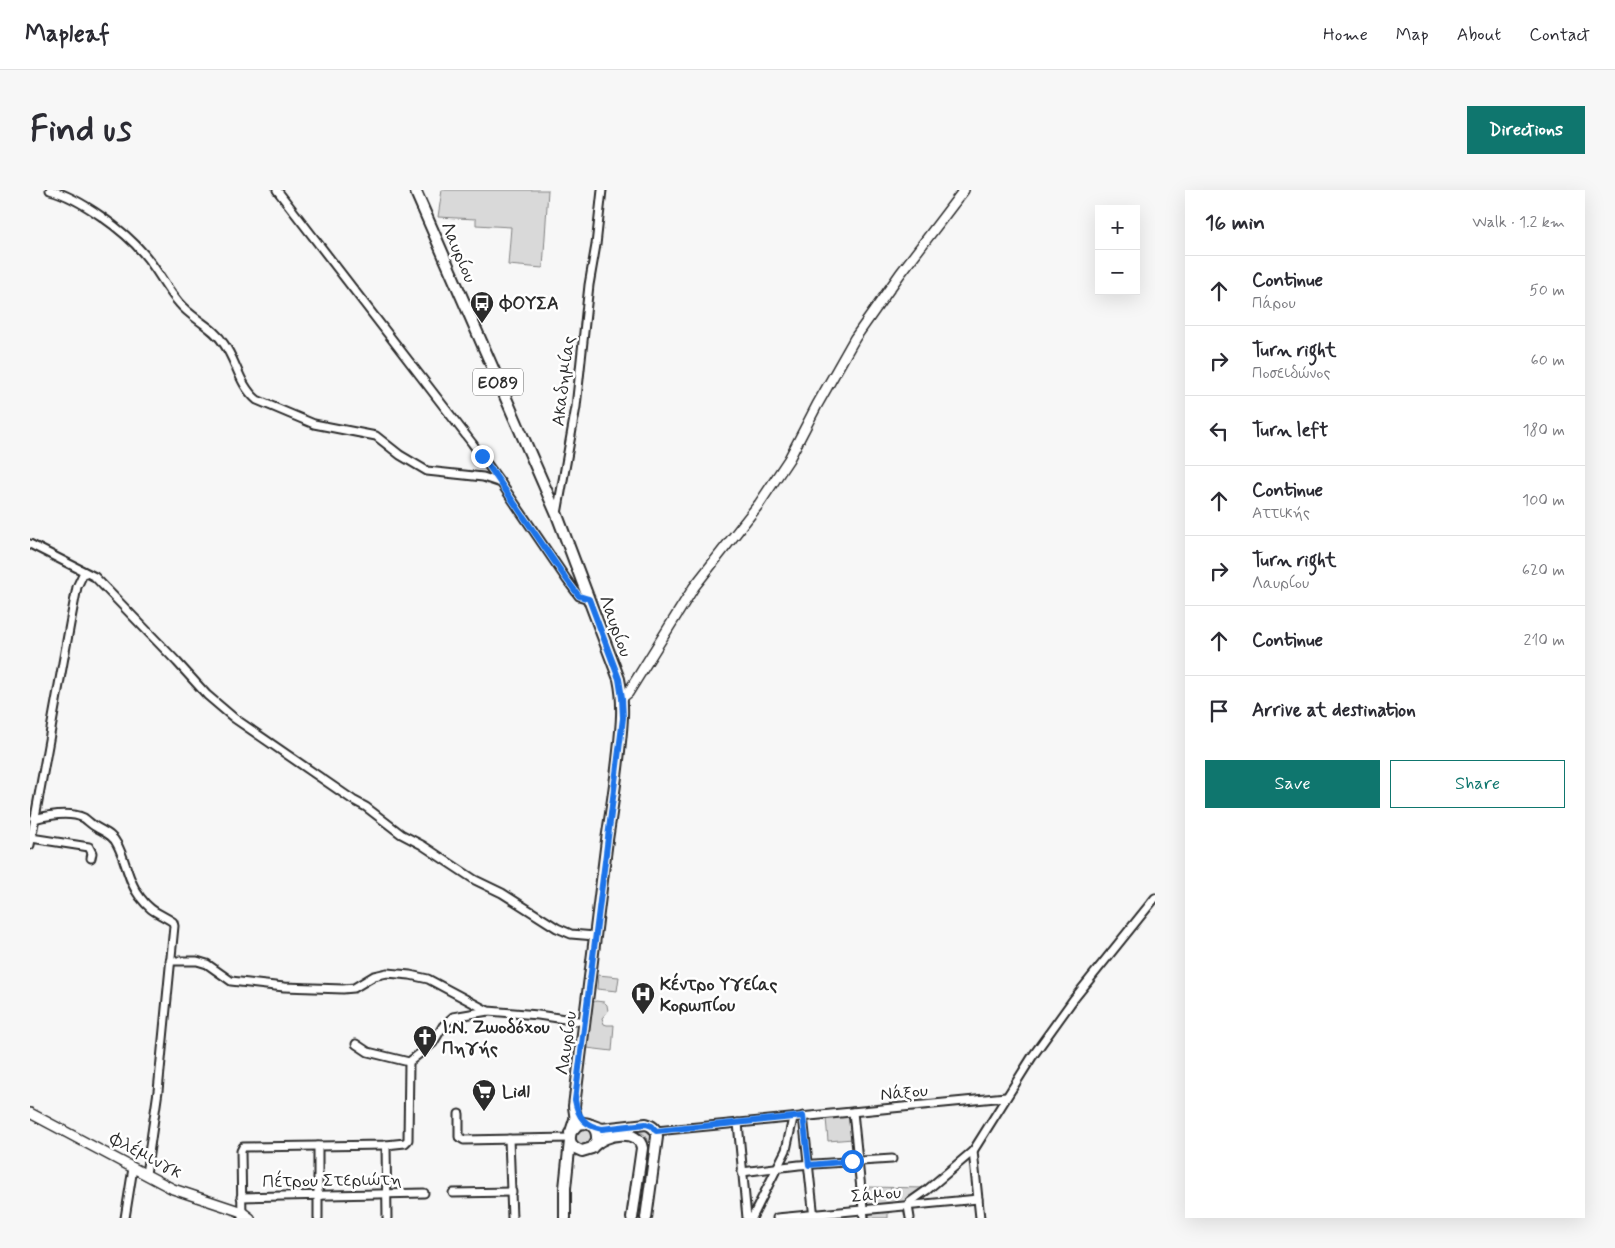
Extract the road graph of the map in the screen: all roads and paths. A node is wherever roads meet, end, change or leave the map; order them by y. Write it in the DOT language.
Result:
graph roads {
  1 [pos="50,190"];
  2 [pos="277,190"];
  3 [pos="415,190"];
  4 [pos="602,190"];
  5 [pos="964,190"];
  6 [pos="501,483"];
  7 [pos="557,515"];
  8 [pos="30,544"];
  9 [pos="84,572"];
  10 [pos="589,599"];
  11 [pos="622,698"];
  12 [pos="34,819"];
  13 [pos="31,841"];
  14 [pos="92,858"];
  15 [pos="1155,898"];
  16 [pos="595,936"];
  17 [pos="170,961"];
  18 [pos="488,1010"];
  19 [pos="585,1022"];
  20 [pos="356,1044"];
  21 [pos="409,1062"];
  22 [pos="1006,1098"];
  23 [pos="575,1100"];
  24 [pos="853,1112"];
  25 [pos="30,1113"];
  26 [pos="459,1114"];
  27 [pos="803,1116"];
  28 [pos="792,1118"];
  29 [pos="738,1123"];
  30 [pos="588,1124"];
  31 [pos="656,1131"];
  32 [pos="570,1138"];
  33 [pos="509,1139"];
  34 [pos="386,1145"];
  35 [pos="595,1145"];
  36 [pos="318,1146"];
  37 [pos="585,1151"];
  38 [pos="973,1151"];
  39 [pos="892,1158"];
  40 [pos="858,1161"];
  41 [pos="567,1162"];
  42 [pos="809,1165"];
  43 [pos="133,1168"];
  44 [pos="777,1168"];
  45 [pos="742,1172"];
  46 [pos="146,1174"];
  47 [pos="512,1192"];
  48 [pos="424,1193"];
  49 [pos="453,1193"];
  50 [pos="387,1194"];
  51 [pos="317,1195"];
  52 [pos="241,1197"];
  53 [pos="978,1199"];
  54 [pos="908,1206"];
  55 [pos="863,1210"];
  56 [pos="242,1215"];
  57 [pos="814,1216"];
  58 [pos="125,1218"];
  59 [pos="250,1218"];
  60 [pos="318,1218"];
  61 [pos="387,1218"];
  62 [pos="512,1218"];
  63 [pos="565,1218"];
  64 [pos="632,1218"];
  65 [pos="646,1218"];
  66 [pos="747,1218"];
  67 [pos="752,1218"];
  68 [pos="777,1218"];
  69 [pos="864,1218"];
  70 [pos="910,1218"];
  71 [pos="980,1218"];
  1 -- 6 [label="street"];
  2 -- 6 [label="street"];
  3 -- 7 [label="main road, Λαυρίου / ΕΟ89"];
  4 -- 7 [label="street, Ακαδημίας"];
  5 -- 11 [label="street"];
  6 -- 10 [label="street"];
  7 -- 10 [label="main road, Λαυρίου / ΕΟ89"];
  8 -- 9 [label="street"];
  9 -- 12 [label="street"];
  9 -- 16 [label="street"];
  10 -- 11 [label="main road, Λαυρίου / ΕΟ89"];
  11 -- 16 [label="main road, Λαυρίου / ΕΟ89"];
  12 -- 13 [label="street"];
  12 -- 17 [label="street"];
  13 -- 14 [label="street"];
  15 -- 22 [label="street"];
  16 -- 19 [label="main road, Λαυρίου / ΕΟ89"];
  17 -- 18 [label="street"];
  17 -- 46 [label="street"];
  18 -- 19 [label="street"];
  18 -- 21 [label="street"];
  19 -- 23 [label="main road, Λαυρίου / ΕΟ89"];
  20 -- 21 [label="street"];
  21 -- 34 [label="street"];
  22 -- 24 [label="street, Νάξου"];
  22 -- 38 [label="street"];
  23 -- 30 [label="main road"];
  23 -- 32 [label="main road, Λαυρίου / ΕΟ89"];
  24 -- 27 [label="street, Νάξου"];
  24 -- 40 [label="street"];
  25 -- 43 [label="street, Φλέμινγκ"];
  26 -- 33 [label="street"];
  27 -- 28 [label="street, Νάξου"];
  27 -- 42 [label="street"];
  28 -- 29 [label="street, Νάξου"];
  28 -- 44 [label="street"];
  29 -- 31 [label="street, Νάξου"];
  29 -- 45 [label="street"];
  30 -- 31 [label="main road"];
  30 -- 32 [label="main road"];
  30 -- 35 [label="main road"];
  31 -- 65 [label="main road"];
  32 -- 33 [label="street"];
  32 -- 37 [label="main road"];
  32 -- 41 [label="main road, ΕΟ89"];
  33 -- 47 [label="street"];
  34 -- 36 [label="street"];
  34 -- 50 [label="street"];
  35 -- 37 [label="main road"];
  35 -- 64 [label="main road"];
  36 -- 51 [label="street"];
  36 -- 52 [label="street"];
  37 -- 41 [label="main road"];
  38 -- 53 [label="street"];
  38 -- 54 [label="street"];
  39 -- 40 [label="street"];
  40 -- 42 [label="street"];
  40 -- 55 [label="street"];
  41 -- 63 [label="main road, ΕΟ89"];
  42 -- 44 [label="street"];
  42 -- 57 [label="street"];
  43 -- 46 [label="street, Φλέμινγκ"];
  43 -- 58 [label="street"];
  44 -- 45 [label="street"];
  44 -- 67 [label="street"];
  45 -- 66 [label="street"];
  46 -- 56 [label="street, Φλέμινγκ"];
  47 -- 49 [label="street"];
  47 -- 62 [label="street"];
  48 -- 50 [label="street, Πέτρου Στεριώτη"];
  50 -- 51 [label="street, Πέτρου Στεριώτη"];
  50 -- 61 [label="street"];
  51 -- 52 [label="street, Πέτρου Στεριώτη"];
  51 -- 60 [label="street"];
  52 -- 56 [label="street"];
  53 -- 54 [label="street, Σάμου"];
  53 -- 71 [label="street"];
  54 -- 55 [label="street, Σάμου"];
  54 -- 70 [label="street"];
  55 -- 57 [label="street, Σάμου"];
  55 -- 69 [label="street"];
  56 -- 59 [label="street, Φλέμινγκ"];
  57 -- 68 [label="street, Σάμου"];
}
